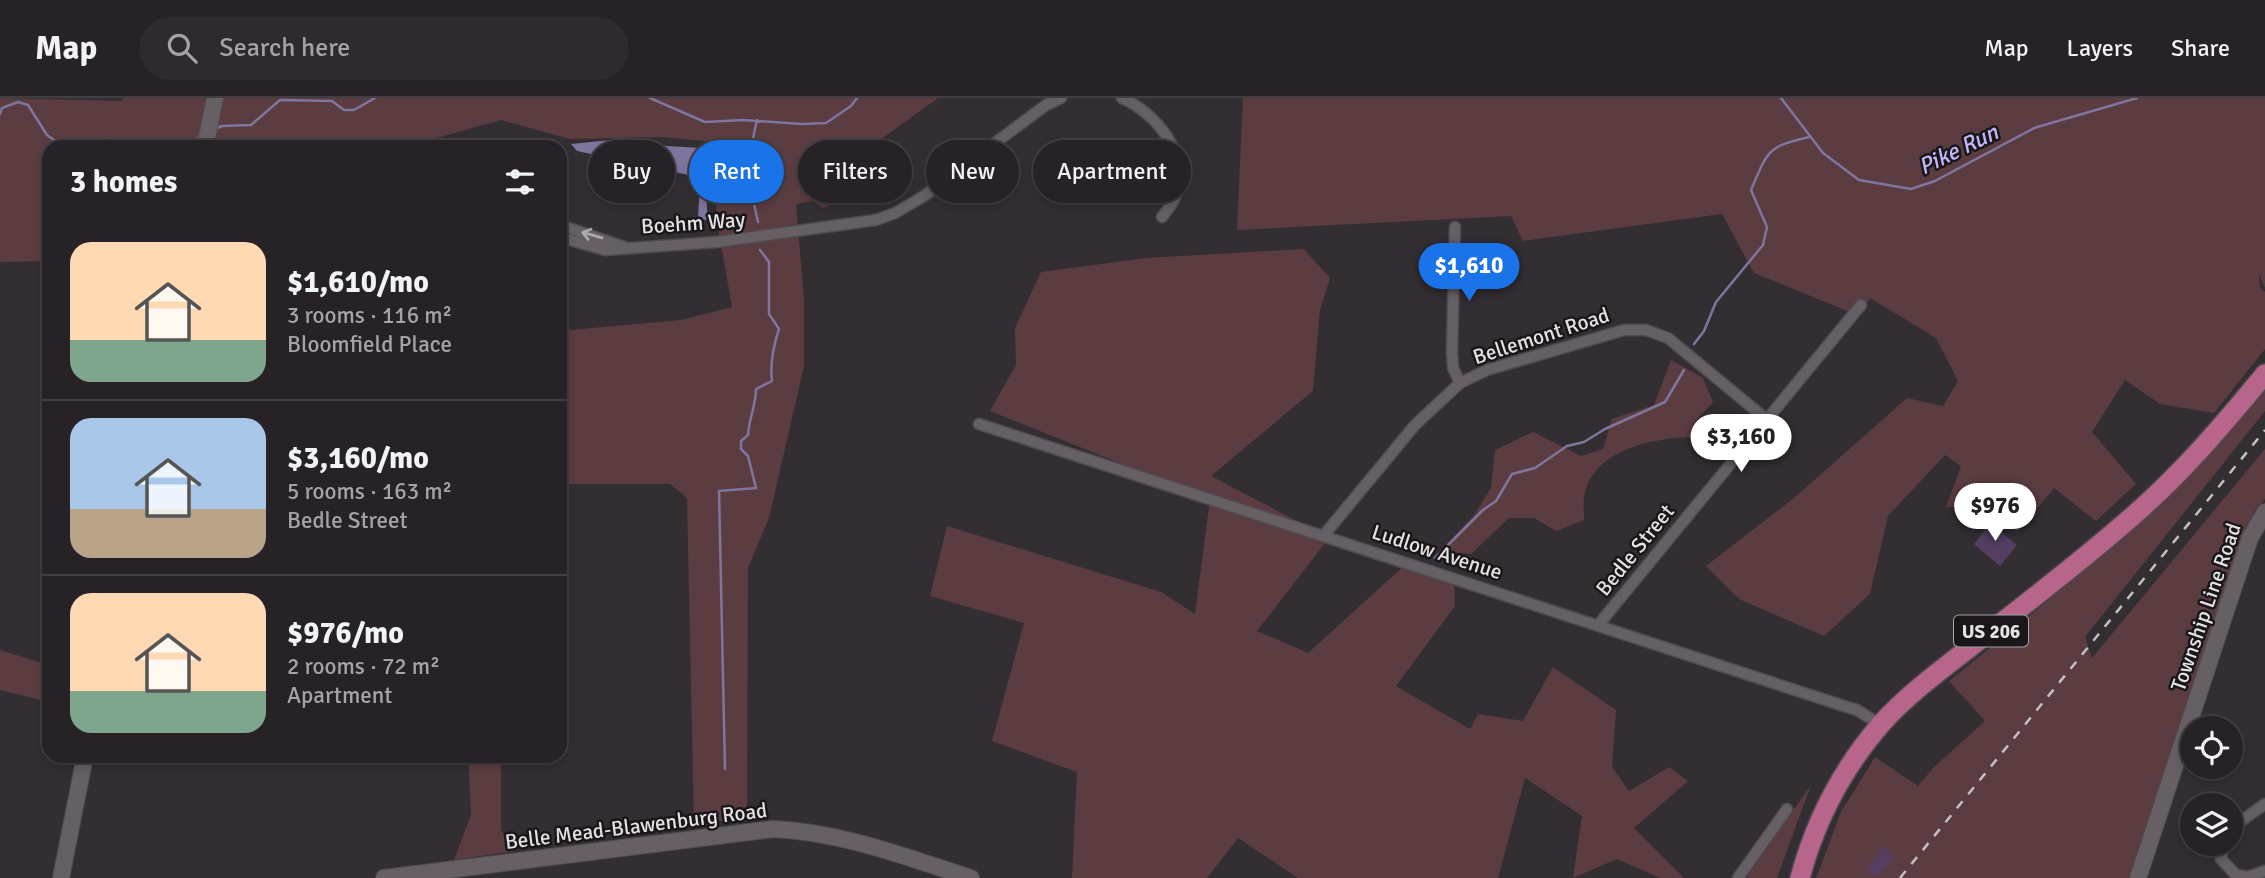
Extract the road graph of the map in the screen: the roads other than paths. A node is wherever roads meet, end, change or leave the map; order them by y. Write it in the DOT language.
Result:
graph roads {
  1 [pos="215,98"];
  2 [pos="1061,98"];
  3 [pos="1122,98"];
  4 [pos="207,140"];
  5 [pos="1161,217"];
  6 [pos="567,227"];
  7 [pos="1455,227"];
  8 [pos="567,239"];
  9 [pos="624,247"];
  10 [pos="1861,305"];
  11 [pos="2265,374"];
  12 [pos="1460,383"];
  13 [pos="1766,419"];
  14 [pos="979,424"];
  15 [pos="2265,512"];
  16 [pos="1324,535"];
  17 [pos="1599,624"];
  18 [pos="1881,725"];
  19 [pos="84,763"];
  20 [pos="2265,804"];
  21 [pos="1787,809"];
  22 [pos="2243,820"];
  23 [pos="2222,856"];
  24 [pos="2265,871"];
  25 [pos="61,878"];
  26 [pos="384,878"];
  27 [pos="971,878"];
  28 [pos="1738,878"];
  29 [pos="1800,878"];
  30 [pos="2138,878"];
  1 -- 4 [label="street"];
  2 -- 9 [label="street, Boehm Way"];
  3 -- 5 [label="street"];
  9 -- 6 [label="street, Boehm Way, one-way"];
  7 -- 12 [label="street"];
  8 -- 9 [label="street, Boehm Way"];
  10 -- 13 [label="street, Bedle Street"];
  11 -- 18 [label="highway, US 206"];
  12 -- 13 [label="street, Bellemont Road"];
  12 -- 16 [label="street, Bellemont Road"];
  13 -- 17 [label="street, Bedle Street"];
  14 -- 16 [label="street, Ludlow Avenue"];
  15 -- 30 [label="street, Township Line Road"];
  16 -- 17 [label="street, Ludlow Avenue"];
  17 -- 18 [label="street, Ludlow Avenue"];
  18 -- 29 [label="highway, US 206"];
  19 -- 25 [label="street"];
  20 -- 22 [label="street"];
  21 -- 28 [label="street"];
  23 -- 24 [label="street"];
  26 -- 27 [label="street, Belle Mead-Blawenburg Road"];
}
